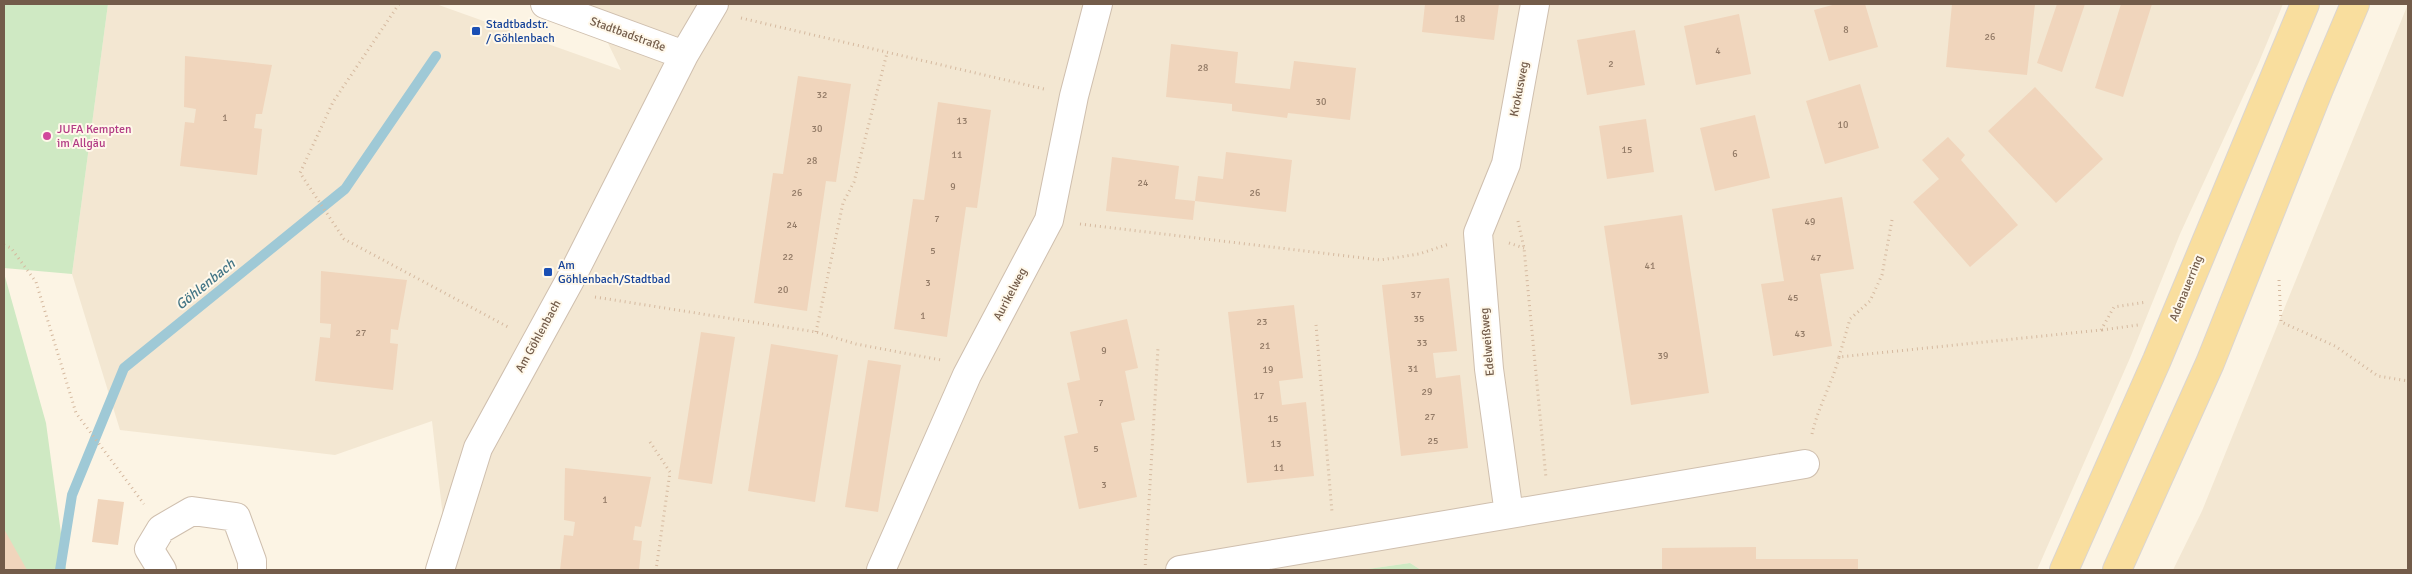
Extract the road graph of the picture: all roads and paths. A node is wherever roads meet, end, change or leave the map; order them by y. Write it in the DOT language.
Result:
graph roads {
  1 [pos="399,4"];
  2 [pos="544,4"];
  3 [pos="1098,4"];
  4 [pos="1536,4"];
  5 [pos="2305,4"];
  6 [pos="2355,4"];
  7 [pos="713,7"];
  8 [pos="887,53"];
  9 [pos="684,55"];
  10 [pos="1074,96"];
  11 [pos="1500,173"];
  12 [pos="1049,220"];
  13 [pos="1518,220"];
  14 [pos="1892,220"];
  15 [pos="1478,233"];
  16 [pos="4,245"];
  17 [pos="562,292"];
  18 [pos="2182,296"];
  19 [pos="2281,322"];
  20 [pos="2144,324"];
  21 [pos="1316,325"];
  22 [pos="2102,330"];
  23 [pos="816,332"];
  24 [pos="535,341"];
  25 [pos="1158,348"];
  26 [pos="1839,357"];
  27 [pos="972,366"];
  28 [pos="2408,381"];
  29 [pos="650,442"];
  30 [pos="1805,464"];
  31 [pos="1549,508"];
  32 [pos="1509,514"];
  33 [pos="161,529"];
  34 [pos="1334,543"];
  35 [pos="162,570"];
  36 [pos="252,570"];
  37 [pos="440,570"];
  38 [pos="656,570"];
  39 [pos="881,570"];
  40 [pos="1145,570"];
  41 [pos="1180,570"];
  42 [pos="2064,570"];
  43 [pos="2117,570"];
  1 -- 24 [label="path"];
  2 -- 9 [label="street, Stadtbadstraße"];
  3 -- 10 [label="street, Aurikelweg"];
  4 -- 11 [label="street, Krokusweg"];
  5 -- 18 [label="main road, Adenauerring"];
  6 -- 43 [label="main road"];
  7 -- 8 [label="path"];
  7 -- 9 [label="street, Am Göhlenbach"];
  8 -- 10 [label="path"];
  8 -- 23 [label="path"];
  9 -- 17 [label="street, Am Göhlenbach"];
  10 -- 12 [label="street, Aurikelweg"];
  11 -- 15 [label="street, Edelweißweg"];
  12 -- 15 [label="path"];
  12 -- 27 [label="street, Aurikelweg"];
  13 -- 31 [label="path"];
  14 -- 26 [label="path"];
  15 -- 32 [label="street, Edelweißweg"];
  16 -- 33 [label="path"];
  17 -- 23 [label="path"];
  17 -- 24 [label="street, Am Göhlenbach"];
  18 -- 22 [label="path"];
  18 -- 42 [label="main road, Adenauerring"];
  19 -- 28 [label="path"];
  20 -- 22 [label="path"];
  21 -- 34 [label="path"];
  22 -- 26 [label="path"];
  23 -- 27 [label="path"];
  24 -- 37 [label="street, Am Göhlenbach"];
  25 -- 40 [label="path"];
  26 -- 30 [label="path"];
  27 -- 39 [label="street, Aurikelweg"];
  29 -- 38 [label="path"];
  30 -- 31 [label="street"];
  31 -- 32 [label="street"];
  32 -- 34 [label="street"];
  33 -- 35 [label="street"];
  33 -- 36 [label="street"];
  34 -- 41 [label="street"];
}
